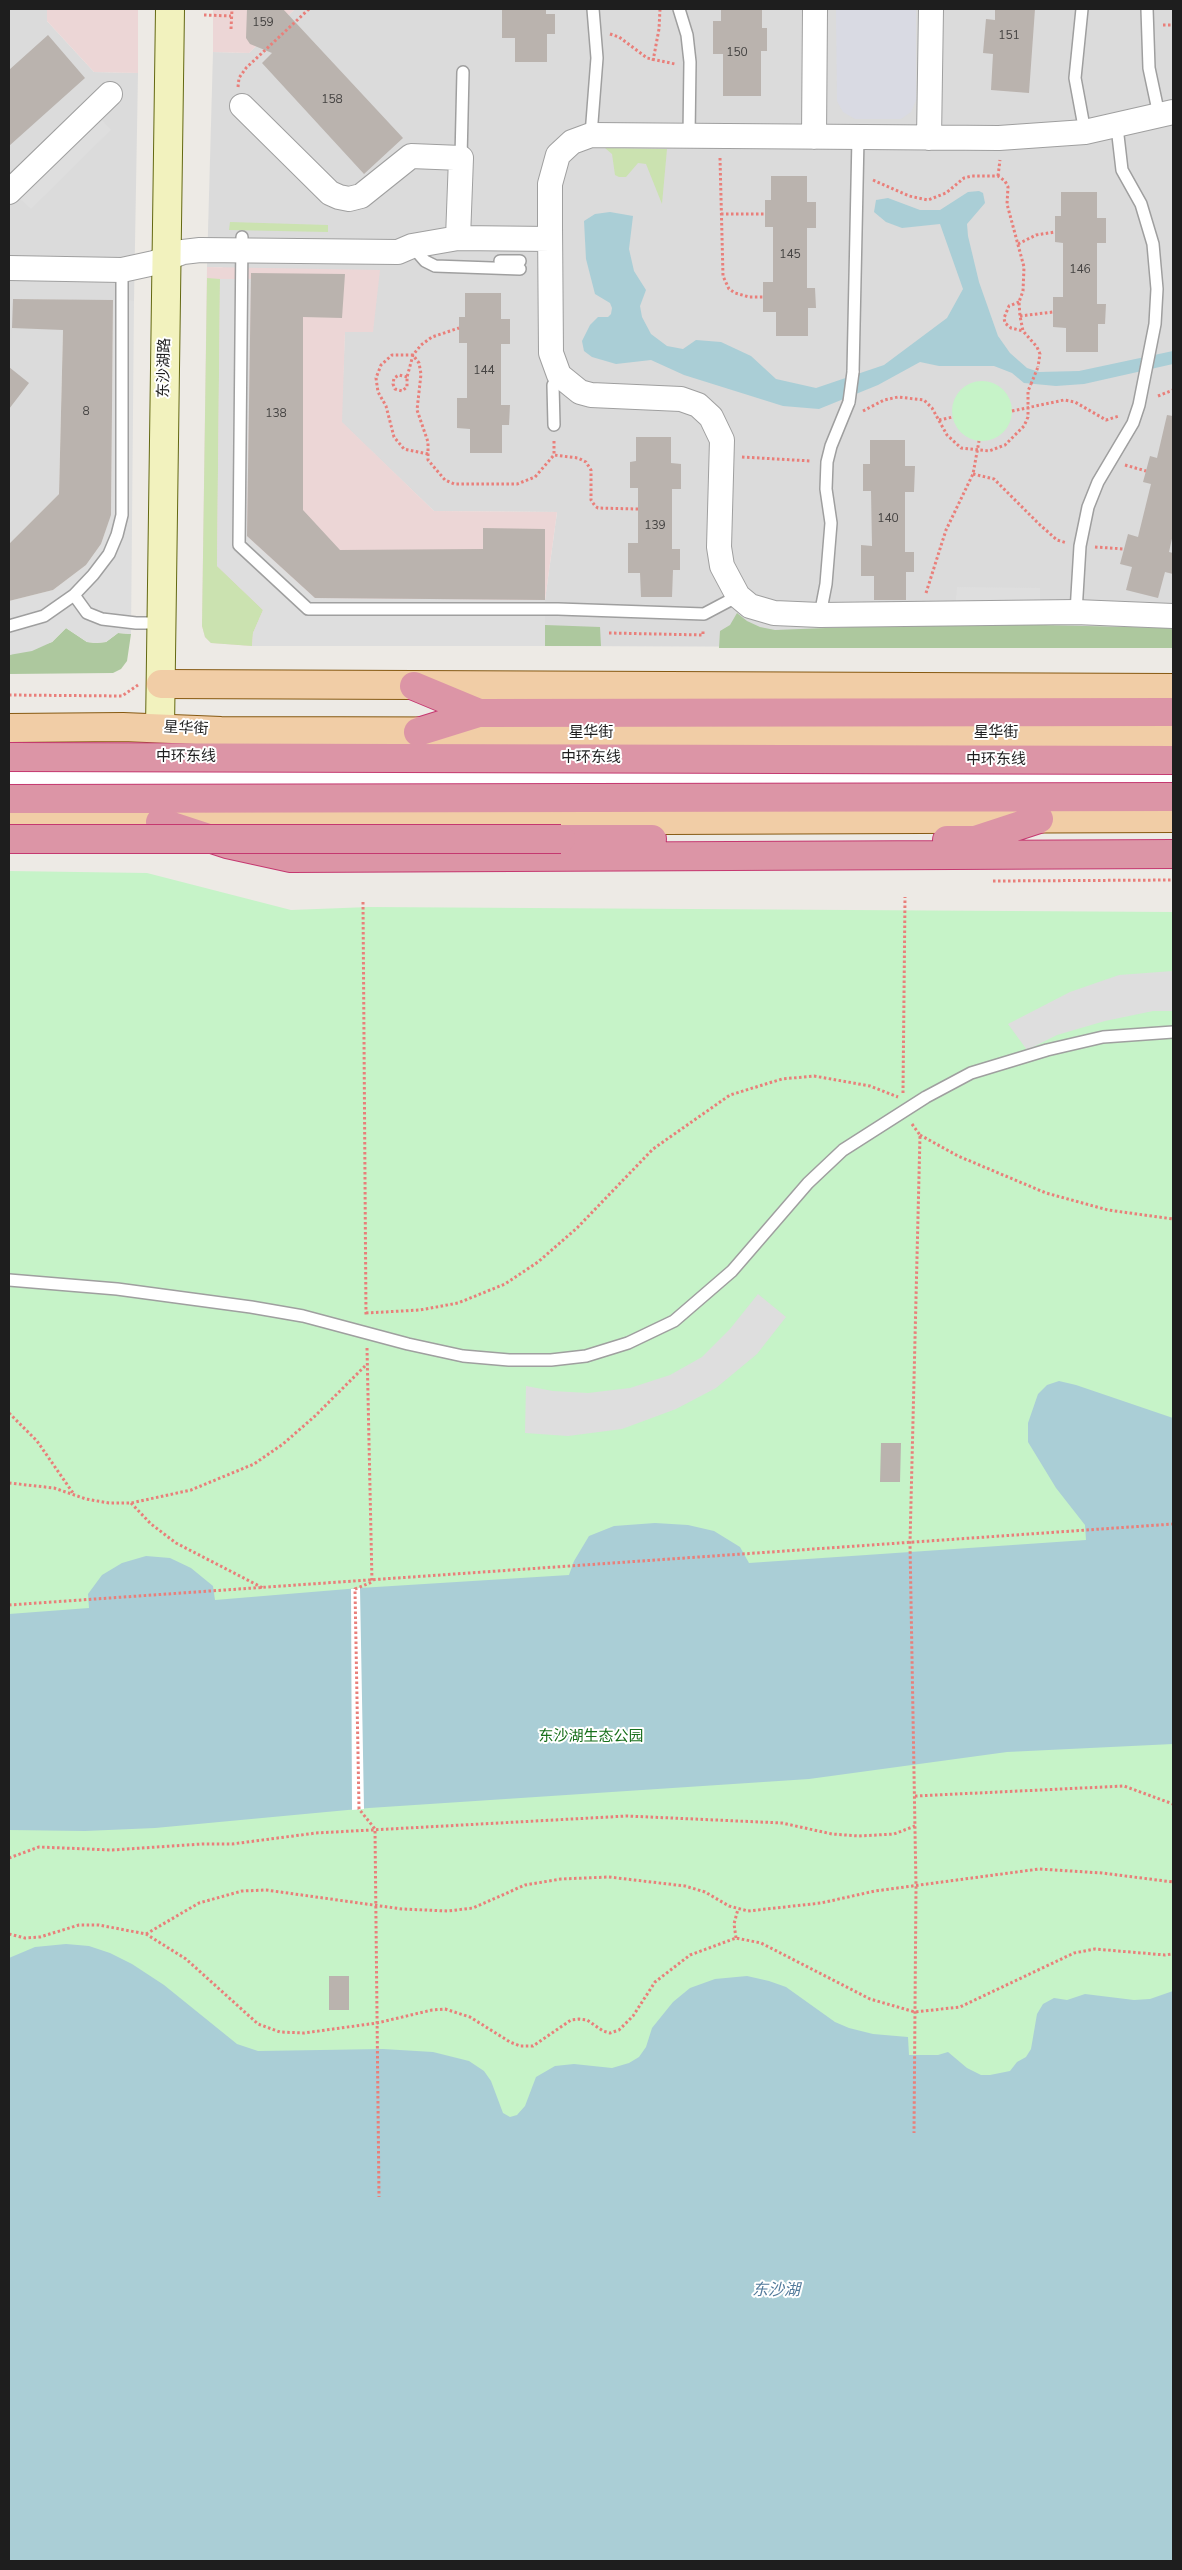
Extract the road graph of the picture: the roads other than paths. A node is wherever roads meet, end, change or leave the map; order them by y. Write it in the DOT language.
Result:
graph roads {
  1 [pos="170,9"];
  2 [pos="593,9"];
  3 [pos="679,9"];
  4 [pos="815,9"];
  5 [pos="931,9"];
  6 [pos="1082,9"];
  7 [pos="1147,9"];
  8 [pos="463,72"];
  9 [pos="110,94"];
  10 [pos="242,106"];
  11 [pos="1166,114"];
  12 [pos="1117,127"];
  13 [pos="1085,132"];
  14 [pos="591,135"];
  15 [pos="689,136"];
  16 [pos="814,137"];
  17 [pos="858,138"];
  18 [pos="929,138"];
  19 [pos="461,158"];
  20 [pos="9,192"];
  21 [pos="458,238"];
  22 [pos="550,239"];
  23 [pos="242,243"];
  24 [pos="412,246"];
  25 [pos="167,251"];
  26 [pos="9,256"];
  27 [pos="122,265"];
  28 [pos="520,265"];
  29 [pos="9,268"];
  30 [pos="559,375"];
  31 [pos="554,425"];
  32 [pos="74,595"];
  33 [pos="738,596"];
  34 [pos="1076,612"];
  35 [pos="820,615"];
  36 [pos="1173,616"];
  37 [pos="160,623"];
  38 [pos="9,626"];
  39 [pos="161,684"];
  40 [pos="414,686"];
  41 [pos="1173,688"];
  42 [pos="1173,712"];
  43 [pos="479,713"];
  44 [pos="9,728"];
  45 [pos="160,728"];
  46 [pos="418,732"];
  47 [pos="1173,733"];
  48 [pos="9,757"];
  49 [pos="1173,760"];
  50 [pos="1173,797"];
  51 [pos="9,799"];
  52 [pos="1039,818"];
  53 [pos="1173,818"];
  54 [pos="9,821"];
  55 [pos="160,822"];
  56 [pos="9,839"];
  57 [pos="1173,854"];
  58 [pos="1173,1032"];
  59 [pos="9,1280"];
  1 -- 25 [label="main road, 东沙湖路"];
  2 -- 14 [label="lane"];
  3 -- 15 [label="lane"];
  4 -- 16 [label="street"];
  5 -- 18 [label="street"];
  6 -- 13 [label="lane"];
  7 -- 11 [label="lane"];
  8 -- 19 [label="lane"];
  9 -- 20 [label="street"];
  10 -- 19 [label="street"];
  11 -- 12 [label="street"];
  12 -- 13 [label="street"];
  12 -- 34 [label="lane"];
  13 -- 18 [label="street"];
  14 -- 15 [label="street"];
  14 -- 22 [label="street"];
  15 -- 16 [label="street"];
  16 -- 17 [label="street"];
  17 -- 18 [label="street"];
  17 -- 35 [label="lane, bridge"];
  19 -- 21 [label="street"];
  21 -- 22 [label="street"];
  21 -- 24 [label="street"];
  22 -- 30 [label="street"];
  23 -- 24 [label="street"];
  23 -- 25 [label="street"];
  23 -- 33 [label="lane"];
  24 -- 28 [label="lane"];
  25 -- 27 [label="street"];
  25 -- 37 [label="main road, 东沙湖路"];
  26 -- 27 [label="street"];
  27 -- 29 [label="street"];
  27 -- 32 [label="lane"];
  30 -- 31 [label="lane"];
  30 -- 33 [label="street"];
  32 -- 37 [label="lane"];
  32 -- 38 [label="lane"];
  33 -- 35 [label="street"];
  34 -- 35 [label="street"];
  34 -- 36 [label="street"];
  37 -- 39 [label="main road, 东沙湖路"];
  39 -- 40 [label="main road"];
  39 -- 45 [label="main road, 东沙湖路"];
  40 -- 41 [label="main road"];
  40 -- 43 [label="highway"];
  42 -- 43 [label="highway"];
  43 -- 46 [label="highway"];
  44 -- 45 [label="main road, 星华街"];
  45 -- 46 [label="main road, 星华街"];
  46 -- 47 [label="main road, 星华街"];
  48 -- 49 [label="highway, 中环东线"];
  50 -- 51 [label="highway"];
  52 -- 53 [label="main road"];
  52 -- 55 [label="main road"];
  52 -- 56 [label="highway, bridge"];
  54 -- 55 [label="main road"];
  55 -- 57 [label="highway"];
  58 -- 59 [label="lane"];
}
